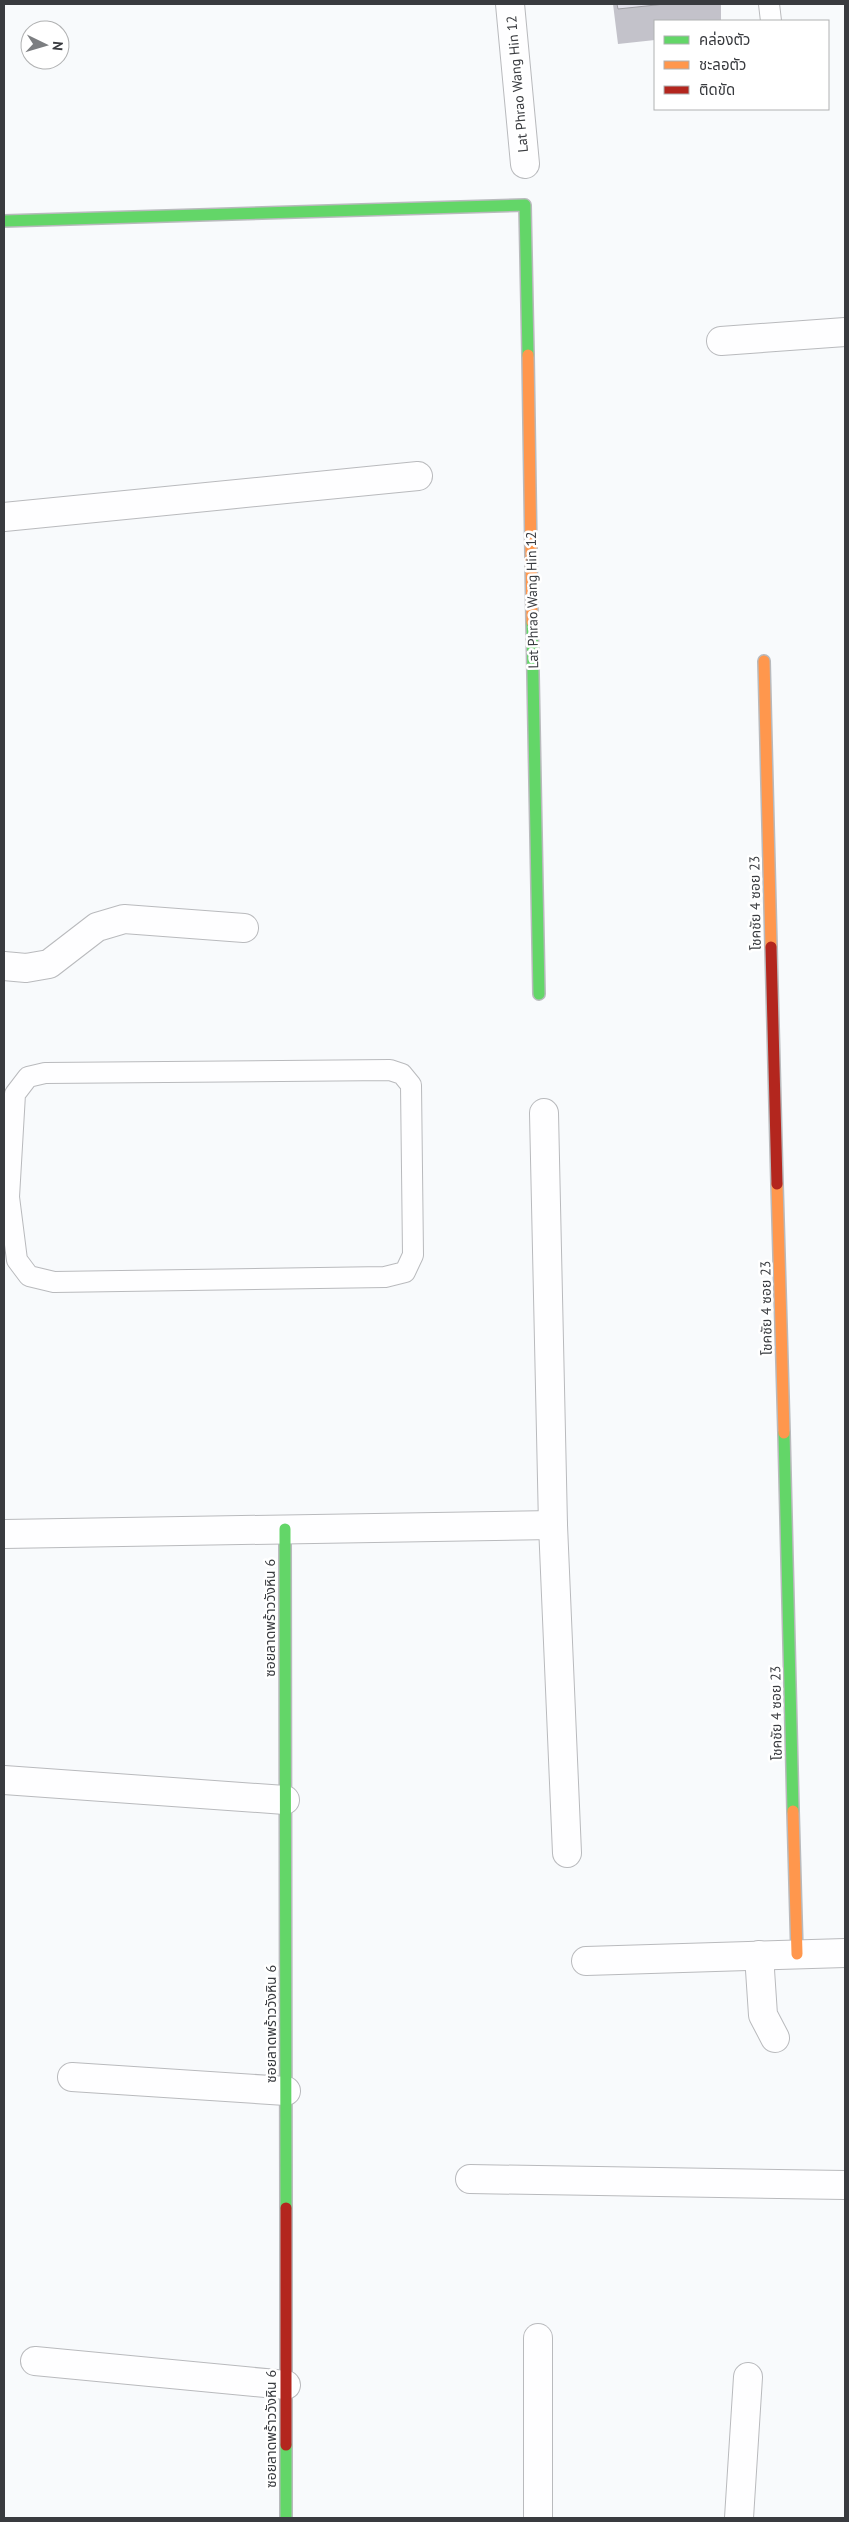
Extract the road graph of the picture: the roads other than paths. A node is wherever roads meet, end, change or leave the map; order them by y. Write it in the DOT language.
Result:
graph roads {
  1 [pos="510,4"];
  2 [pos="769,4"];
  3 [pos="771,20"];
  4 [pos="525,164"];
  5 [pos="4,222"];
  6 [pos="845,332"];
  7 [pos="721,341"];
  8 [pos="418,476"];
  9 [pos="4,517"];
  10 [pos="764,661"];
  11 [pos="244,928"];
  12 [pos="4,966"];
  13 [pos="539,994"];
  14 [pos="544,1113"];
  15 [pos="6,1196"];
  16 [pos="553,1525"];
  17 [pos="285,1529"];
  18 [pos="4,1534"];
  19 [pos="4,1780"];
  20 [pos="285,1800"];
  21 [pos="567,1853"];
  22 [pos="845,1953"];
  23 [pos="797,1954"];
  24 [pos="759,1955"];
  25 [pos="586,1962"];
  26 [pos="775,2038"];
  27 [pos="72,2077"];
  28 [pos="286,2091"];
  29 [pos="470,2178"];
  30 [pos="845,2185"];
  31 [pos="538,2338"];
  32 [pos="35,2361"];
  33 [pos="748,2377"];
  34 [pos="286,2385"];
  35 [pos="286,2518"];
  36 [pos="538,2518"];
  37 [pos="739,2518"];
  1 -- 4 [label="street, Lat Phrao Wang Hin 12"];
  2 -- 3 [label="lane"];
  5 -- 13 [label="street, Lat Phrao Wang Hin 12"];
  6 -- 7 [label="street"];
  8 -- 9 [label="street"];
  10 -- 23 [label="street, โชคชัย 4 ซอย 23"];
  11 -- 12 [label="street"];
  14 -- 16 [label="street"];
  15 -- 15 [label="lane"];
  16 -- 17 [label="street"];
  16 -- 21 [label="street"];
  17 -- 18 [label="street"];
  17 -- 20 [label="street, ซอยลาดพร้าววังหิน 6"];
  19 -- 20 [label="street"];
  20 -- 28 [label="street, ซอยลาดพร้าววังหิน 6"];
  22 -- 23 [label="street"];
  23 -- 24 [label="street"];
  24 -- 25 [label="street"];
  24 -- 26 [label="street"];
  27 -- 28 [label="street"];
  28 -- 34 [label="street, ซอยลาดพร้าววังหิน 6"];
  29 -- 30 [label="street"];
  31 -- 36 [label="street"];
  32 -- 34 [label="street"];
  33 -- 37 [label="street"];
  34 -- 35 [label="street, ซอยลาดพร้าววังหิน 6"];
}
